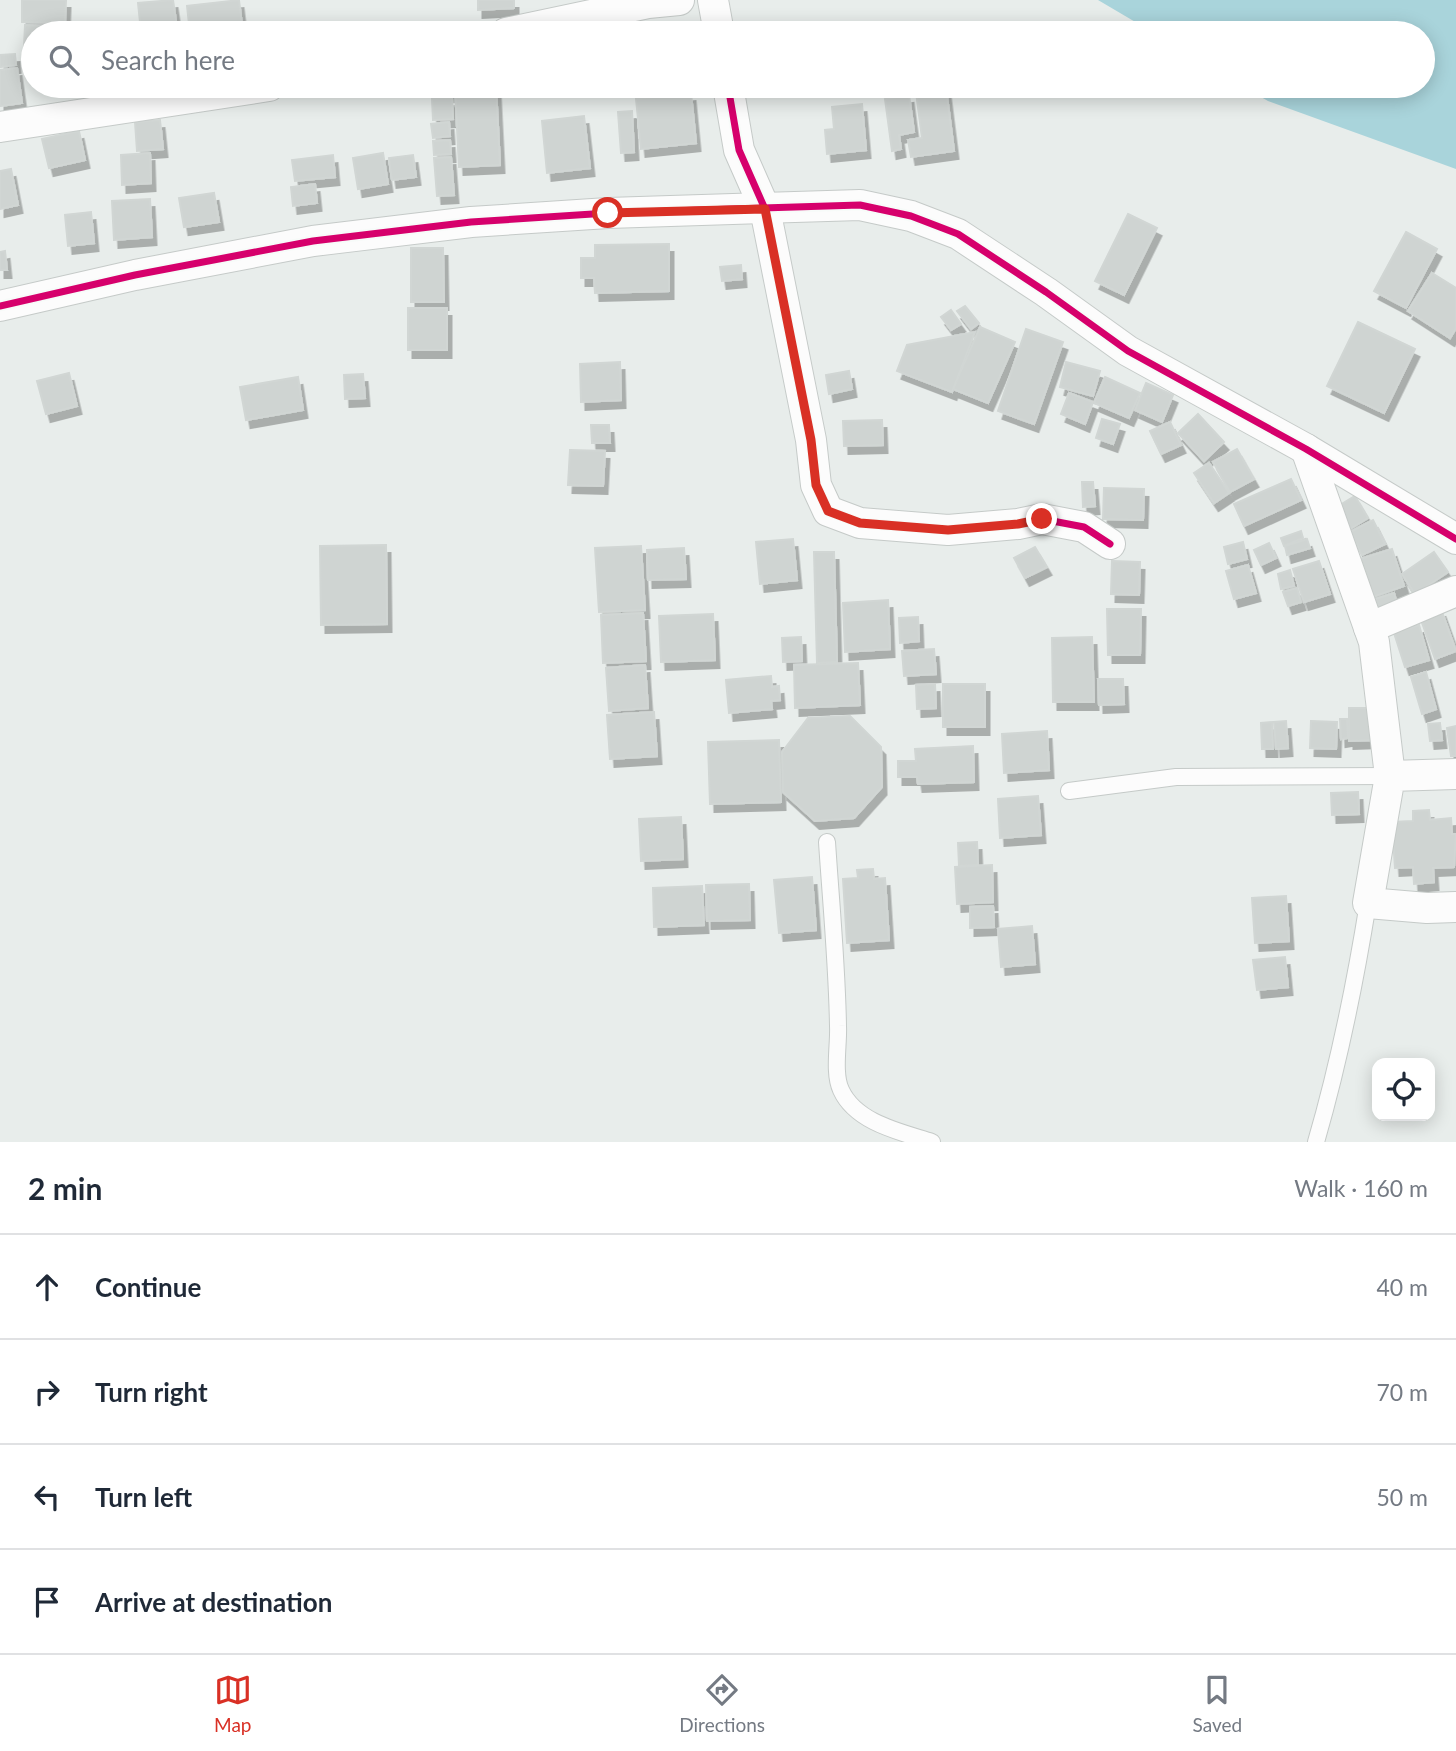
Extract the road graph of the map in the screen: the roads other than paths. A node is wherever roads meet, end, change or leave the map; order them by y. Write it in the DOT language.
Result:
graph roads {
  1 [pos="679,0"];
  2 [pos="713,0"];
  3 [pos="557,11"];
  4 [pos="534,21"];
  5 [pos="717,21"];
  6 [pos="190,98"];
  7 [pos="730,98"];
  8 [pos="0,127"];
  9 [pos="765,209"];
  10 [pos="0,306"];
  11 [pos="1307,449"];
  12 [pos="1455,533"];
  13 [pos="1110,544"];
  14 [pos="1456,591"];
  15 [pos="1369,628"];
  16 [pos="1456,775"];
  17 [pos="1390,776"];
  18 [pos="1069,791"];
  19 [pos="827,842"];
  20 [pos="1368,903"];
  21 [pos="1456,907"];
  22 [pos="932,1142"];
  23 [pos="1316,1142"];
  1 -- 3 [label="street"];
  2 -- 5 [label="street"];
  3 -- 4 [label="street"];
  6 -- 8 [label="street"];
  7 -- 9 [label="street"];
  9 -- 10 [label="street"];
  9 -- 11 [label="street"];
  9 -- 13 [label="street"];
  11 -- 12 [label="street"];
  11 -- 15 [label="street"];
  14 -- 15 [label="street"];
  15 -- 17 [label="street"];
  16 -- 17 [label="street"];
  17 -- 18 [label="lane"];
  17 -- 20 [label="street"];
  19 -- 22 [label="lane"];
  20 -- 21 [label="street"];
  20 -- 23 [label="lane"];
}
